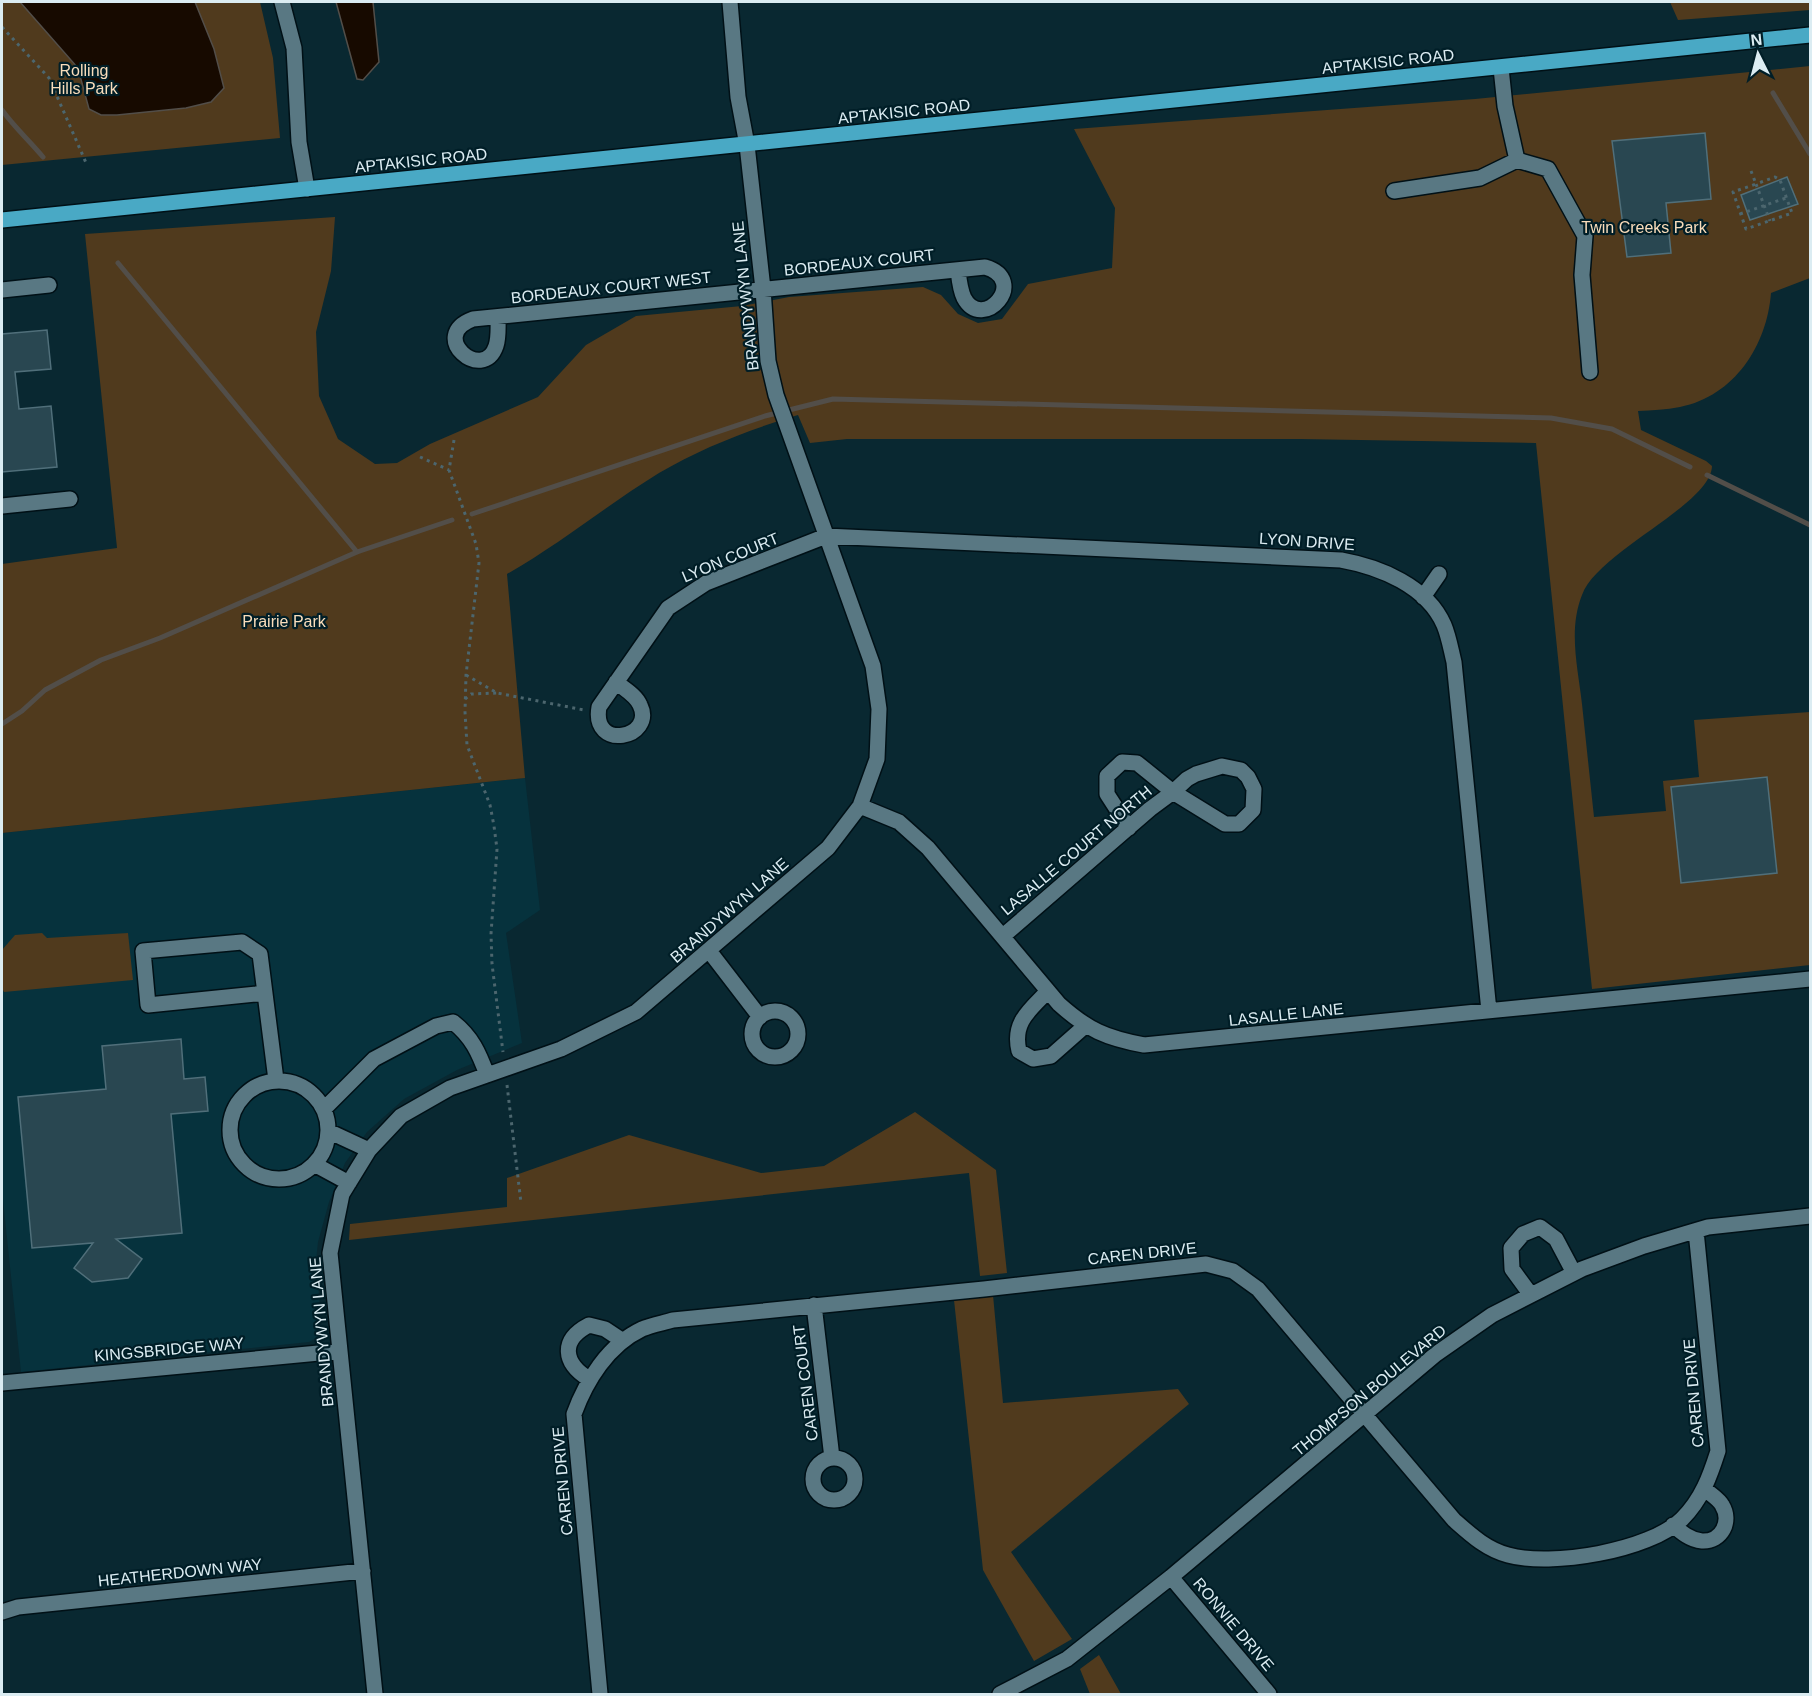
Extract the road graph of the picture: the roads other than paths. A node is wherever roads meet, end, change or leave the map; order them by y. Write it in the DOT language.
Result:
graph roads {
  1 [pos="282,2"];
  2 [pos="730,2"];
  3 [pos="1810,35"];
  4 [pos="1502,68"];
  5 [pos="747,145"];
  6 [pos="1517,160"];
  7 [pos="307,189"];
  8 [pos="1394,191"];
  9 [pos="2,220"];
  10 [pos="958,270"];
  11 [pos="49,285"];
  12 [pos="763,289"];
  13 [pos="2,290"];
  14 [pos="498,317"];
  15 [pos="1590,372"];
  16 [pos="70,499"];
  17 [pos="2,506"];
  18 [pos="826,536"];
  19 [pos="1439,574"];
  20 [pos="1423,597"];
  21 [pos="616,682"];
  22 [pos="1173,792"];
  23 [pos="860,806"];
  24 [pos="1129,828"];
  25 [pos="1003,936"];
  26 [pos="710,951"];
  27 [pos="1810,978"];
  28 [pos="1048,991"];
  29 [pos="265,993"];
  30 [pos="1489,1011"];
  31 [pos="760,1017"];
  32 [pos="1084,1026"];
  33 [pos="487,1075"];
  34 [pos="276,1080"];
  35 [pos="324,1109"];
  36 [pos="328,1131"];
  37 [pos="369,1150"];
  38 [pos="314,1164"];
  39 [pos="349,1183"];
  40 [pos="1810,1216"];
  41 [pos="1696,1231"];
  42 [pos="1574,1273"];
  43 [pos="1531,1295"];
  44 [pos="814,1305"];
  45 [pos="623,1341"];
  46 [pos="340,1351"];
  47 [pos="589,1379"];
  48 [pos="2,1383"];
  49 [pos="1365,1415"];
  50 [pos="832,1458"];
  51 [pos="1705,1489"];
  52 [pos="1673,1526"];
  53 [pos="363,1571"];
  54 [pos="1171,1577"];
  55 [pos="2,1612"];
  56 [pos="375,1695"];
  57 [pos="600,1695"];
  58 [pos="1000,1695"];
  59 [pos="1269,1695"];
  1 -- 7 [label="street"];
  2 -- 5 [label="street, BRANDYWYN LANE"];
  3 -- 4 [label="main road, APTAKISIC ROAD"];
  4 -- 5 [label="main road, APTAKISIC ROAD"];
  4 -- 6 [label="street"];
  5 -- 7 [label="main road, APTAKISIC ROAD"];
  5 -- 12 [label="street, BRANDYWYN LANE"];
  6 -- 8 [label="street"];
  6 -- 15 [label="street"];
  7 -- 9 [label="main road, APTAKISIC ROAD"];
  10 -- 12 [label="street, BORDEAUX COURT"];
  11 -- 13 [label="street"];
  12 -- 14 [label="street, BORDEAUX COURT WEST"];
  12 -- 18 [label="street, BRANDYWYN LANE"];
  16 -- 17 [label="street"];
  18 -- 20 [label="street, LYON DRIVE"];
  18 -- 21 [label="street, LYON COURT"];
  18 -- 23 [label="street, BRANDYWYN LANE"];
  19 -- 20 [label="street"];
  20 -- 30 [label="street, LYON DRIVE"];
  21 -- 21 [label="street, LYON COURT"];
  22 -- 22 [label="street, LASALLE COURT NORTH"];
  22 -- 24 [label="street, LASALLE COURT NORTH"];
  22 -- 24 [label="street"];
  23 -- 25 [label="street, LASALLE LANE"];
  23 -- 26 [label="street, BRANDYWYN LANE"];
  24 -- 25 [label="street, LASALLE COURT NORTH"];
  25 -- 28 [label="street, LASALLE LANE"];
  26 -- 31 [label="street"];
  26 -- 33 [label="street, BRANDYWYN LANE"];
  27 -- 30 [label="street, LASALLE LANE"];
  28 -- 32 [label="street, LASALLE LANE"];
  28 -- 32 [label="street"];
  29 -- 29 [label="street"];
  29 -- 34 [label="street"];
  30 -- 32 [label="street, LASALLE LANE"];
  33 -- 35 [label="street"];
  33 -- 37 [label="street, BRANDYWYN LANE"];
  34 -- 35 [label="street"];
  34 -- 38 [label="street"];
  35 -- 36 [label="street"];
  36 -- 37 [label="street"];
  36 -- 38 [label="street"];
  37 -- 39 [label="street, BRANDYWYN LANE"];
  38 -- 39 [label="street"];
  39 -- 46 [label="street, BRANDYWYN LANE"];
  40 -- 41 [label="street, THOMPSON BOULEVARD"];
  41 -- 42 [label="street, THOMPSON BOULEVARD"];
  41 -- 51 [label="street, CAREN DRIVE"];
  42 -- 43 [label="street, THOMPSON BOULEVARD"];
  42 -- 43 [label="street"];
  43 -- 49 [label="street, THOMPSON BOULEVARD"];
  44 -- 45 [label="street, CAREN DRIVE"];
  44 -- 49 [label="street, CAREN DRIVE"];
  44 -- 50 [label="street, CAREN COURT"];
  45 -- 47 [label="street, CAREN DRIVE"];
  45 -- 47 [label="street"];
  46 -- 48 [label="street, KINGSBRIDGE WAY"];
  46 -- 53 [label="street, BRANDYWYN LANE"];
  47 -- 57 [label="street, CAREN DRIVE"];
  49 -- 52 [label="street, CAREN DRIVE"];
  49 -- 54 [label="street, THOMPSON BOULEVARD"];
  51 -- 52 [label="street, CAREN DRIVE"];
  51 -- 52 [label="street"];
  53 -- 55 [label="street, HEATHERDOWN WAY"];
  53 -- 56 [label="street, BRANDYWYN LANE"];
  54 -- 58 [label="street, THOMPSON BOULEVARD"];
  54 -- 59 [label="street, RONNIE DRIVE"];
}
